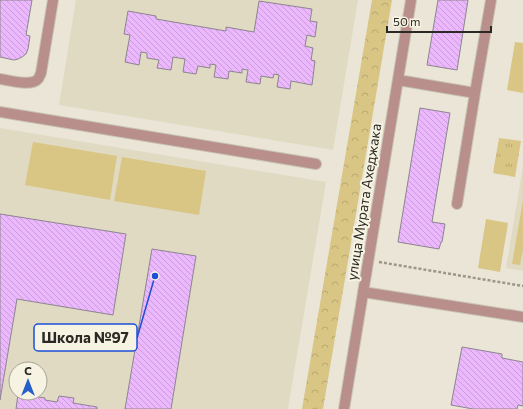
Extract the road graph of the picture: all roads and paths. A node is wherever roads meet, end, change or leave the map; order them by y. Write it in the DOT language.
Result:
graph roads {
  1 [pos="53,0"];
  2 [pos="411,0"];
  3 [pos="491,0"];
  4 [pos="0,79"];
  5 [pos="398,80"];
  6 [pos="475,93"];
  7 [pos="0,112"];
  8 [pos="316,164"];
  9 [pos="457,204"];
  10 [pos="368,261"];
  11 [pos="523,286"];
  12 [pos="364,292"];
  13 [pos="523,318"];
  14 [pos="344,409"];
  1 -- 4 [label="street"];
  2 -- 5 [label="street, улица Мурата Ахеджака"];
  3 -- 6 [label="street"];
  5 -- 6 [label="street"];
  5 -- 10 [label="street, улица Мурата Ахеджака"];
  6 -- 9 [label="street"];
  7 -- 8 [label="street"];
  10 -- 11 [label="path"];
  10 -- 12 [label="street, улица Мурата Ахеджака"];
  12 -- 13 [label="street"];
  12 -- 14 [label="street, улица Мурата Ахеджака"];
}
